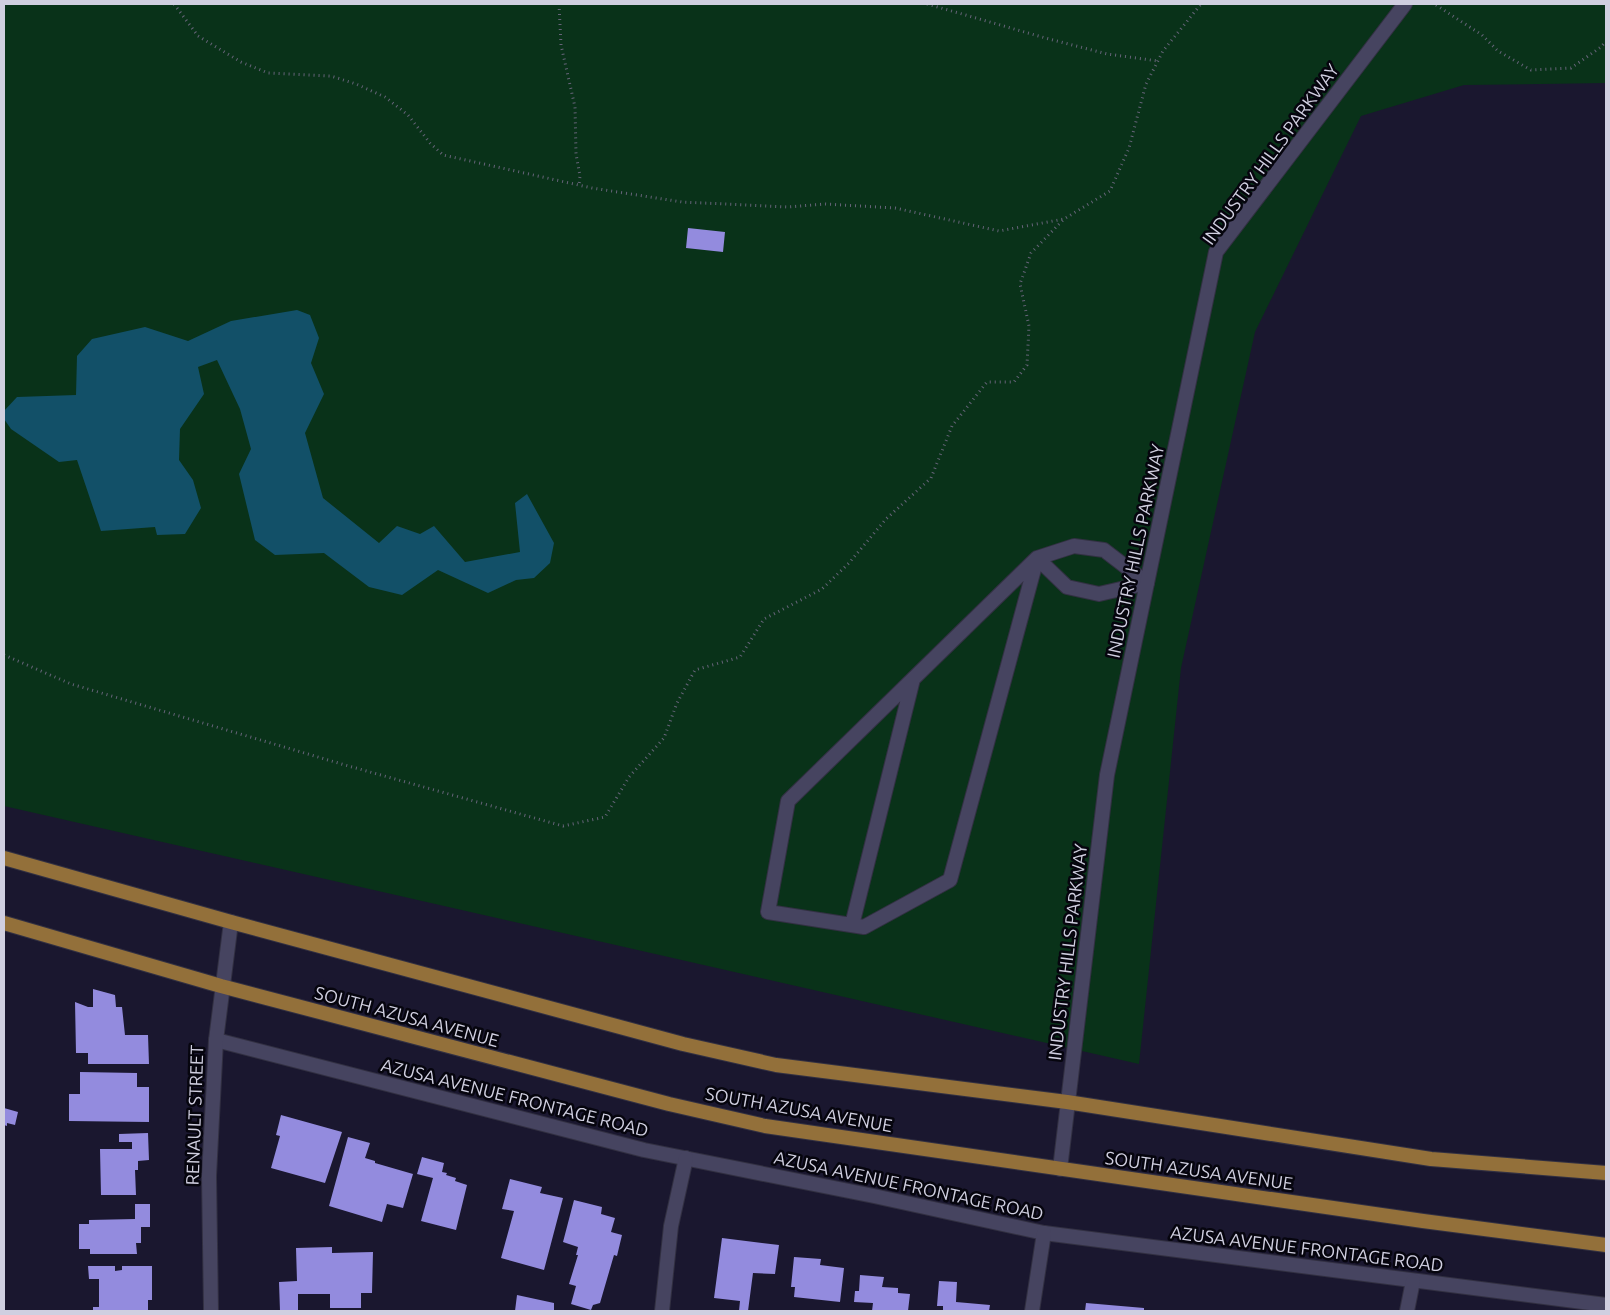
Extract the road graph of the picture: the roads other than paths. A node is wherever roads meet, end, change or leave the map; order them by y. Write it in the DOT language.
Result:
graph roads {
  1 [pos="1405,4"];
  2 [pos="1037,558"];
  3 [pos="1147,583"];
  4 [pos="913,678"];
  5 [pos="4,858"];
  6 [pos="231,922"];
  7 [pos="4,923"];
  8 [pos="852,926"];
  9 [pos="221,986"];
  10 [pos="216,1040"];
  11 [pos="1067,1102"];
  12 [pos="686,1158"];
  13 [pos="1060,1169"];
  14 [pos="1606,1173"];
  15 [pos="1044,1233"];
  16 [pos="1606,1245"];
  17 [pos="1413,1281"];
  18 [pos="1606,1305"];
  19 [pos="211,1311"];
  20 [pos="662,1311"];
  21 [pos="1032,1311"];
  22 [pos="1407,1311"];
  1 -- 3 [label="street, INDUSTRY HILLS PARKWAY"];
  2 -- 3 [label="street"];
  2 -- 3 [label="street"];
  2 -- 4 [label="street"];
  2 -- 8 [label="street"];
  3 -- 11 [label="street, INDUSTRY HILLS PARKWAY"];
  4 -- 8 [label="street"];
  4 -- 8 [label="street"];
  5 -- 6 [label="main road"];
  6 -- 9 [label="street, RENAULT STREET"];
  6 -- 11 [label="main road"];
  7 -- 9 [label="main road, SOUTH AZUSA AVENUE"];
  9 -- 10 [label="street, RENAULT STREET"];
  9 -- 13 [label="main road, SOUTH AZUSA AVENUE"];
  10 -- 12 [label="street, AZUSA AVENUE FRONTAGE ROAD"];
  10 -- 19 [label="street, RENAULT STREET"];
  11 -- 13 [label="street, INDUSTRY HILLS PARKWAY"];
  11 -- 14 [label="main road"];
  12 -- 15 [label="street, AZUSA AVENUE FRONTAGE ROAD"];
  12 -- 20 [label="street"];
  13 -- 16 [label="main road, SOUTH AZUSA AVENUE"];
  15 -- 17 [label="street, AZUSA AVENUE FRONTAGE ROAD"];
  15 -- 21 [label="street"];
  17 -- 18 [label="street, AZUSA AVENUE FRONTAGE ROAD"];
  17 -- 22 [label="street"];
}
